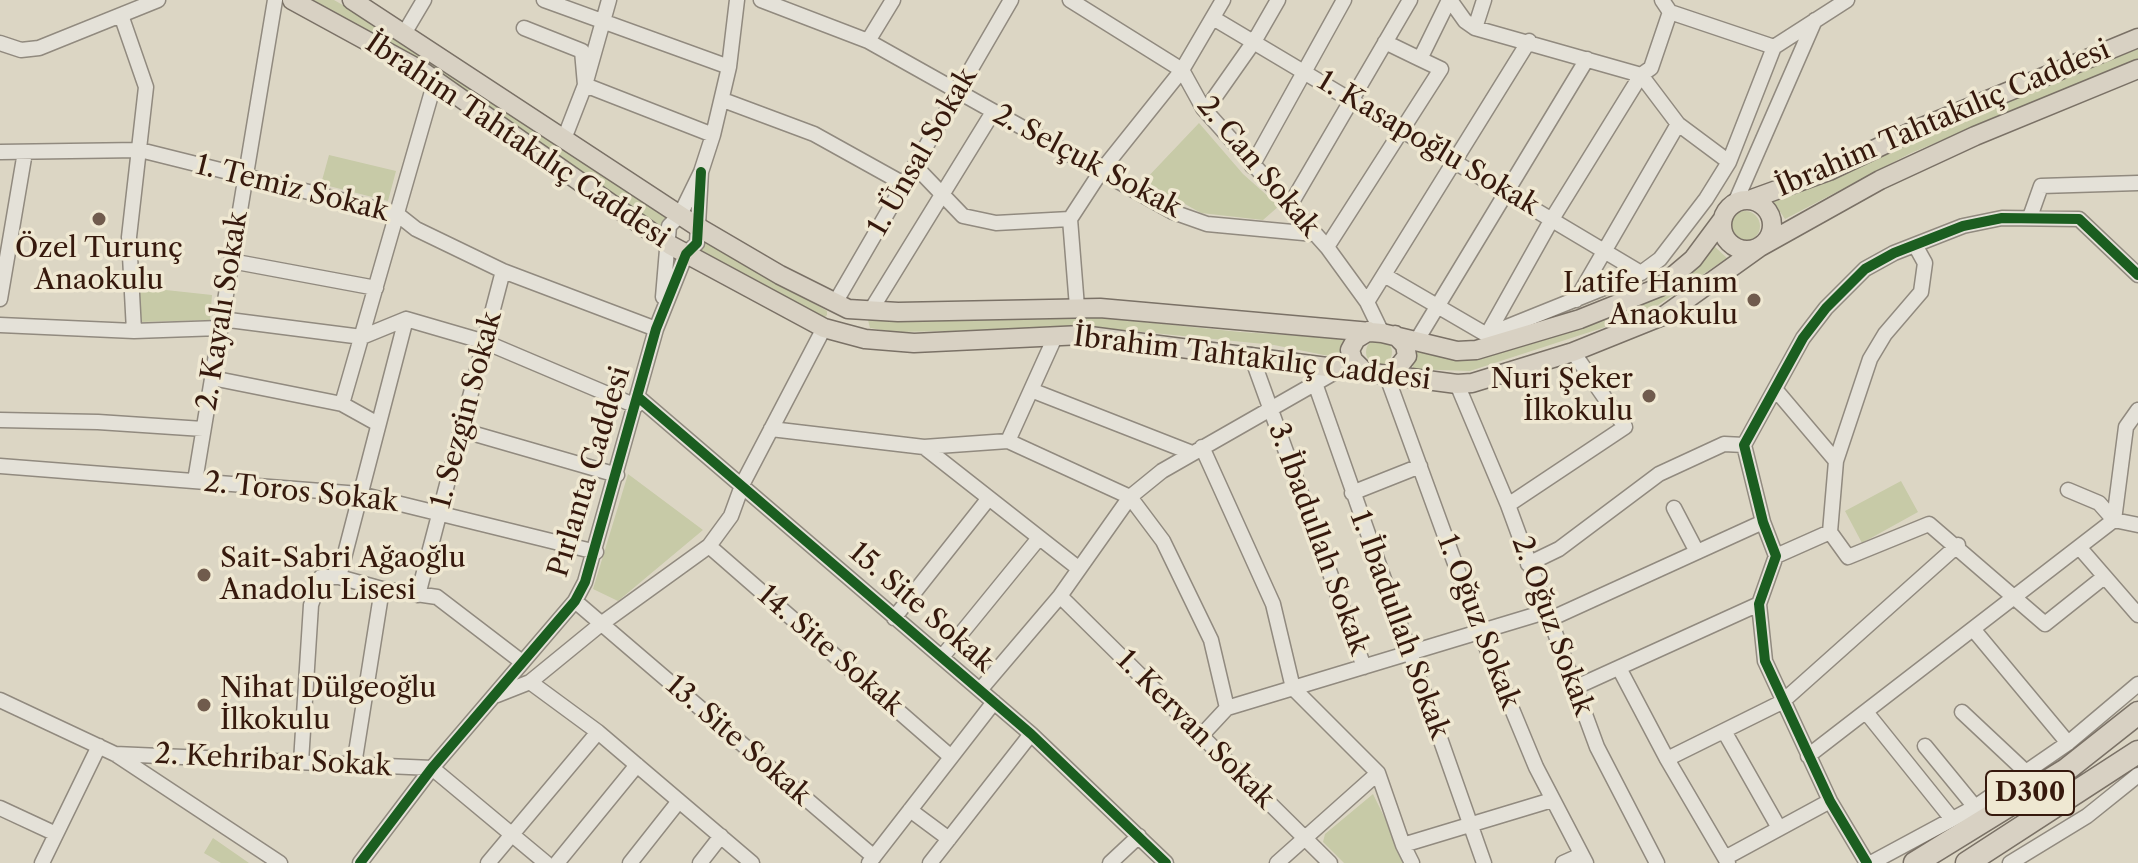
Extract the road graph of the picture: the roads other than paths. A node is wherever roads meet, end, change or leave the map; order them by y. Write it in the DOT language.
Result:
graph roads {
  1 [pos="275,0"];
  2 [pos="292,0"];
  3 [pos="352,0"];
  4 [pos="424,0"];
  5 [pos="544,0"];
  6 [pos="609,0"];
  7 [pos="737,0"];
  8 [pos="761,0"];
  9 [pos="893,0"];
  10 [pos="1011,0"];
  11 [pos="1070,0"];
  12 [pos="1104,0"];
  13 [pos="1223,0"];
  14 [pos="1278,0"];
  15 [pos="1344,0"];
  16 [pos="1410,0"];
  17 [pos="1450,0"];
  18 [pos="1484,0"];
  19 [pos="1847,0"];
  20 [pos="153,1"];
  21 [pos="1666,6"];
  22 [pos="121,15"];
  23 [pos="1095,15"];
  24 [pos="1213,18"];
  25 [pos="601,19"];
  26 [pos="1815,20"];
  27 [pos="524,28"];
  28 [pos="1475,28"];
  29 [pos="405,32"];
  30 [pos="2138,38"];
  31 [pos="1255,40"];
  32 [pos="868,41"];
  33 [pos="1529,41"];
  34 [pos="1385,42"];
  35 [pos="0,43"];
  36 [pos="1774,47"];
  37 [pos="1420,59"];
  38 [pos="1587,59"];
  39 [pos="729,67"];
  40 [pos="2138,69"];
  41 [pos="1182,70"];
  42 [pos="1305,70"];
  43 [pos="1641,75"];
  44 [pos="435,81"];
  45 [pos="585,85"];
  46 [pos="957,92"];
  47 [pos="1352,99"];
  48 [pos="723,100"];
  49 [pos="1203,108"];
  50 [pos="993,112"];
  51 [pos="1678,124"];
  52 [pos="1404,130"];
  53 [pos="713,135"];
  54 [pos="564,139"];
  55 [pos="140,150"];
  56 [pos="0,152"];
  57 [pos="25,152"];
  58 [pos="1455,161"];
  59 [pos="1729,162"];
  60 [pos="915,166"];
  61 [pos="1252,166"];
  62 [pos="1102,170"];
  63 [pos="701,172"];
  64 [pos="245,178"];
  65 [pos="2138,183"];
  66 [pos="904,184"];
  67 [pos="1507,192"];
  68 [pos="942,195"];
  69 [pos="1742,202"];
  70 [pos="1289,207"];
  71 [pos="397,214"];
  72 [pos="680,215"];
  73 [pos="2030,217"];
  74 [pos="1070,219"];
  75 [pos="1552,219"];
  76 [pos="1722,220"];
  77 [pos="698,227"];
  78 [pos="1314,234"];
  79 [pos="1915,245"];
  80 [pos="1327,247"];
  81 [pos="1760,247"];
  82 [pos="678,249"];
  83 [pos="1605,251"];
  84 [pos="231,261"];
  85 [pos="503,271"];
  86 [pos="1641,273"];
  87 [pos="1384,275"];
  88 [pos="2138,275"];
  89 [pos="376,288"];
  90 [pos="0,299"];
  91 [pos="1576,300"];
  92 [pos="1367,302"];
  93 [pos="835,303"];
  94 [pos="1437,306"];
  95 [pos="1077,307"];
  96 [pos="871,310"];
  97 [pos="406,319"];
  98 [pos="658,323"];
  99 [pos="0,325"];
  100 [pos="220,328"];
  101 [pos="824,328"];
  102 [pos="134,331"];
  103 [pos="1382,333"];
  104 [pos="362,337"];
  105 [pos="1055,337"];
  106 [pos="1417,340"];
  107 [pos="1487,341"];
  108 [pos="485,342"];
  109 [pos="1573,352"];
  110 [pos="1251,355"];
  111 [pos="1344,367"];
  112 [pos="1364,371"];
  113 [pos="1389,375"];
  114 [pos="212,378"];
  115 [pos="1457,384"];
  116 [pos="1316,386"];
  117 [pos="1775,389"];
  118 [pos="1031,390"];
  119 [pos="637,401"];
  120 [pos="342,404"];
  121 [pos="2138,410"];
  122 [pos="1272,411"];
  123 [pos="0,420"];
  124 [pos="378,424"];
  125 [pos="203,429"];
  126 [pos="771,429"];
  127 [pos="461,430"];
  128 [pos="1008,441"];
  129 [pos="1744,445"];
  130 [pos="924,447"];
  131 [pos="1197,450"];
  132 [pos="1836,461"];
  133 [pos="0,466"];
  134 [pos="1420,466"];
  135 [pos="617,475"];
  136 [pos="195,481"];
  137 [pos="743,483"];
  138 [pos="2068,490"];
  139 [pos="1352,493"];
  140 [pos="360,494"];
  141 [pos="1130,497"];
  142 [pos="989,498"];
  143 [pos="1508,505"];
  144 [pos="1674,508"];
  145 [pos="440,512"];
  146 [pos="2114,520"];
  147 [pos="1763,522"];
  148 [pos="2138,525"];
  149 [pos="1830,532"];
  150 [pos="1039,538"];
  151 [pos="1958,545"];
  152 [pos="709,546"];
  153 [pos="2079,547"];
  154 [pos="596,552"];
  155 [pos="1697,552"];
  156 [pos="1776,556"];
  157 [pos="1528,564"];
  158 [pos="1078,568"];
  159 [pos="339,577"];
  160 [pos="2104,577"];
  161 [pos="382,589"];
  162 [pos="418,595"];
  163 [pos="1060,596"];
  164 [pos="2016,596"];
  165 [pos="575,601"];
  166 [pos="1759,604"];
  167 [pos="2138,615"];
  168 [pos="1547,616"];
  169 [pos="894,618"];
  170 [pos="601,624"];
  171 [pos="1973,629"];
  172 [pos="1480,632"];
  173 [pos="1410,653"];
  174 [pos="942,657"];
  175 [pos="522,662"];
  176 [pos="1364,667"];
  177 [pos="1619,668"];
  178 [pos="530,682"];
  179 [pos="2138,684"];
  180 [pos="1293,688"];
  181 [pos="1574,688"];
  182 [pos="980,690"];
  183 [pos="492,697"];
  184 [pos="0,700"];
  185 [pos="994,702"];
  186 [pos="1782,702"];
  187 [pos="1227,708"];
  188 [pos="1866,712"];
  189 [pos="1962,712"];
  190 [pos="2138,713"];
  191 [pos="1724,731"];
  192 [pos="598,732"];
  193 [pos="1031,734"];
  194 [pos="1200,737"];
  195 [pos="2068,743"];
  196 [pos="99,746"];
  197 [pos="1925,746"];
  198 [pos="2138,752"];
  199 [pos="115,754"];
  200 [pos="174,756"];
  201 [pos="1808,756"];
  202 [pos="951,757"];
  203 [pos="1667,759"];
  204 [pos="301,762"];
  205 [pos="354,765"];
  206 [pos="637,765"];
  207 [pos="432,768"];
  208 [pos="2026,772"];
  209 [pos="1378,773"];
  210 [pos="2138,775"];
  211 [pos="160,782"];
  212 [pos="1552,800"];
  213 [pos="679,801"];
  214 [pos="1830,801"];
  215 [pos="1975,807"];
  216 [pos="0,808"];
  217 [pos="910,810"];
  218 [pos="1952,819"];
  219 [pos="1470,825"];
  220 [pos="1779,828"];
  221 [pos="56,834"];
  222 [pos="511,835"];
  223 [pos="721,836"];
  224 [pos="1139,836"];
  225 [pos="1304,838"];
  226 [pos="949,839"];
  227 [pos="1403,845"];
  228 [pos="1584,859"];
  229 [pos="871,860"];
  230 [pos="1726,861"];
  231 [pos="42,863"];
  232 [pos="280,863"];
  233 [pos="360,863"];
  234 [pos="488,863"];
  235 [pos="546,863"];
  236 [pos="557,863"];
  237 [pos="630,863"];
  238 [pos="700,863"];
  239 [pos="752,863"];
  240 [pos="930,863"];
  241 [pos="1110,863"];
  242 [pos="1166,863"];
  243 [pos="1277,863"];
  244 [pos="1330,863"];
  245 [pos="1412,863"];
  246 [pos="1484,863"];
  247 [pos="1563,863"];
  248 [pos="1657,863"];
  249 [pos="1869,863"];
  250 [pos="1915,863"];
  251 [pos="1967,863"];
  252 [pos="2010,863"];
  1 -- 64 [label="street, 2. Kayalı Sokak"];
  2 -- 44 [label="main road, İbrahim Tahtakılıç Caddesi"];
  3 -- 29 [label="main road, İbrahim Tahtakılıç Caddesi"];
  4 -- 29 [label="street"];
  5 -- 25 [label="street"];
  6 -- 25 [label="street"];
  7 -- 39 [label="street, Pırlanta Caddesi"];
  8 -- 32 [label="street, 2. Selçuk Sokak"];
  9 -- 32 [label="street"];
  10 -- 46 [label="street, 1. Ünsal Sokak"];
  11 -- 23 [label="street, 2. Can Sokak"];
  12 -- 23 [label="street"];
  13 -- 24 [label="street"];
  14 -- 31 [label="street"];
  15 -- 42 [label="street"];
  16 -- 34 [label="street"];
  17 -- 28 [label="street"];
  17 -- 37 [label="street"];
  18 -- 28 [label="street"];
  19 -- 26 [label="street"];
  20 -- 22 [label="street"];
  21 -- 36 [label="street"];
  21 -- 43 [label="street"];
  22 -- 35 [label="street"];
  22 -- 55 [label="street"];
  23 -- 41 [label="street, 2. Can Sokak"];
  24 -- 31 [label="street, 1. Kasapoğlu Sokak"];
  24 -- 41 [label="street"];
  25 -- 39 [label="street"];
  25 -- 45 [label="street"];
  26 -- 36 [label="street"];
  26 -- 69 [label="street"];
  27 -- 45 [label="street"];
  28 -- 33 [label="street"];
  29 -- 54 [label="main road, İbrahim Tahtakılıç Caddesi"];
  30 -- 69 [label="main road, İbrahim Tahtakılıç Caddesi"];
  31 -- 42 [label="street, 1. Kasapoğlu Sokak"];
  31 -- 49 [label="street"];
  32 -- 46 [label="street, 2. Selçuk Sokak"];
  33 -- 38 [label="street"];
  33 -- 58 [label="street"];
  34 -- 37 [label="street"];
  34 -- 47 [label="street"];
  36 -- 59 [label="street"];
  37 -- 52 [label="street"];
  38 -- 43 [label="street"];
  38 -- 67 [label="street"];
  39 -- 48 [label="street, Pırlanta Caddesi"];
  40 -- 81 [label="main road, İbrahim Tahtakılıç Caddesi"];
  41 -- 49 [label="street, 2. Can Sokak"];
  41 -- 62 [label="street"];
  42 -- 47 [label="street, 1. Kasapoğlu Sokak"];
  42 -- 61 [label="street"];
  43 -- 51 [label="street"];
  43 -- 75 [label="street"];
  44 -- 71 [label="street"];
  44 -- 82 [label="main road, İbrahim Tahtakılıç Caddesi"];
  45 -- 53 [label="street"];
  45 -- 54 [label="street"];
  46 -- 50 [label="street, 2. Selçuk Sokak"];
  46 -- 60 [label="street, 1. Ünsal Sokak"];
  47 -- 52 [label="street, 1. Kasapoğlu Sokak"];
  47 -- 70 [label="street"];
  48 -- 53 [label="street, Pırlanta Caddesi"];
  48 -- 66 [label="street"];
  49 -- 61 [label="street, 2. Can Sokak"];
  50 -- 62 [label="street, 2. Selçuk Sokak"];
  50 -- 68 [label="street"];
  51 -- 59 [label="street"];
  51 -- 83 [label="street"];
  52 -- 58 [label="street, 1. Kasapoğlu Sokak"];
  52 -- 80 [label="street"];
  53 -- 63 [label="street, Pırlanta Caddesi"];
  54 -- 72 [label="main road, İbrahim Tahtakılıç Caddesi"];
  55 -- 57 [label="street, 1. Temiz Sokak"];
  55 -- 64 [label="street, 1. Temiz Sokak"];
  55 -- 102 [label="street"];
  56 -- 57 [label="street, 1. Temiz Sokak"];
  57 -- 90 [label="street"];
  58 -- 67 [label="street, 1. Kasapoğlu Sokak"];
  58 -- 87 [label="street"];
  59 -- 86 [label="street"];
  60 -- 66 [label="street, 1. Ünsal Sokak"];
  60 -- 68 [label="street"];
  61 -- 70 [label="street, 2. Can Sokak"];
  62 -- 74 [label="street"];
  62 -- 78 [label="street, 2. Selçuk Sokak"];
  63 -- 72 [label="street, Pırlanta Caddesi"];
  63 -- 77 [label="street, Pırlanta Caddesi"];
  64 -- 71 [label="street, 1. Temiz Sokak"];
  64 -- 84 [label="street, 2. Kayalı Sokak"];
  65 -- 73 [label="street"];
  66 -- 93 [label="street, 1. Ünsal Sokak"];
  67 -- 75 [label="street, 1. Kasapoğlu Sokak"];
  67 -- 94 [label="street"];
  68 -- 74 [label="street"];
  68 -- 96 [label="street"];
  69 -- 76 [label="main road"];
  69 -- 81 [label="main road"];
  70 -- 78 [label="street, 2. Can Sokak"];
  71 -- 85 [label="street, 1. Temiz Sokak"];
  71 -- 89 [label="street"];
  72 -- 77 [label="main road, İbrahim Tahtakılıç Caddesi"];
  72 -- 82 [label="street, Pırlanta Caddesi"];
  73 -- 79 [label="street"];
  73 -- 88 [label="street"];
  74 -- 95 [label="street"];
  75 -- 83 [label="street, 1. Kasapoğlu Sokak"];
  75 -- 107 [label="street"];
  76 -- 81 [label="main road"];
  76 -- 107 [label="main road, İbrahim Tahtakılıç Caddesi"];
  77 -- 82 [label="street, Pırlanta Caddesi"];
  77 -- 93 [label="main road, İbrahim Tahtakılıç Caddesi"];
  78 -- 80 [label="street, 2. Can Sokak"];
  79 -- 117 [label="street"];
  79 -- 132 [label="street"];
  80 -- 92 [label="street, 2. Can Sokak"];
  81 -- 109 [label="main road, İbrahim Tahtakılıç Caddesi"];
  82 -- 98 [label="street, Pırlanta Caddesi"];
  82 -- 101 [label="main road, İbrahim Tahtakılıç Caddesi"];
  83 -- 86 [label="street, 1. Kasapoğlu Sokak"];
  83 -- 91 [label="street"];
  84 -- 89 [label="street"];
  84 -- 100 [label="street, 2. Kayalı Sokak"];
  85 -- 98 [label="street, 1. Temiz Sokak"];
  85 -- 108 [label="street, 1. Sezgin Sokak"];
  86 -- 91 [label="street"];
  87 -- 92 [label="street"];
  87 -- 94 [label="street"];
  89 -- 104 [label="street"];
  91 -- 107 [label="street"];
  92 -- 103 [label="street, 2. Can Sokak"];
  93 -- 96 [label="main road, İbrahim Tahtakılıç Caddesi"];
  93 -- 101 [label="main road"];
  94 -- 106 [label="street"];
  94 -- 107 [label="street"];
  95 -- 96 [label="main road, İbrahim Tahtakılıç Caddesi"];
  95 -- 103 [label="main road, İbrahim Tahtakılıç Caddesi"];
  97 -- 104 [label="street"];
  97 -- 108 [label="street, 15. Site Sokak"];
  97 -- 124 [label="street"];
  98 -- 119 [label="street, Pırlanta Caddesi"];
  99 -- 102 [label="street"];
  100 -- 102 [label="street"];
  100 -- 104 [label="street"];
  100 -- 114 [label="street, 2. Kayalı Sokak"];
  101 -- 105 [label="main road, İbrahim Tahtakılıç Caddesi"];
  101 -- 126 [label="street"];
  103 -- 106 [label="main road, İbrahim Tahtakılıç Caddesi"];
  103 -- 112 [label="main road"];
  103 -- 113 [label="main road"];
  104 -- 120 [label="street"];
  105 -- 110 [label="main road, İbrahim Tahtakılıç Caddesi"];
  105 -- 118 [label="street"];
  106 -- 107 [label="main road, İbrahim Tahtakılıç Caddesi"];
  108 -- 119 [label="street, 15. Site Sokak"];
  108 -- 127 [label="street, 1. Sezgin Sokak"];
  109 -- 115 [label="main road, İbrahim Tahtakılıç Caddesi"];
  109 -- 143 [label="street"];
  110 -- 111 [label="main road, İbrahim Tahtakılıç Caddesi"];
  110 -- 122 [label="street, 3. İbadullah Sokak"];
  111 -- 112 [label="main road, İbrahim Tahtakılıç Caddesi"];
  111 -- 116 [label="street"];
  112 -- 113 [label="main road, İbrahim Tahtakılıç Caddesi"];
  113 -- 115 [label="main road, İbrahim Tahtakılıç Caddesi"];
  113 -- 134 [label="street, 1. Oğuz Sokak"];
  114 -- 120 [label="street"];
  114 -- 125 [label="street, 2. Kayalı Sokak"];
  115 -- 143 [label="street, 2. Oğuz Sokak"];
  116 -- 122 [label="street"];
  116 -- 139 [label="street, 1. İbadullah Sokak"];
  117 -- 129 [label="street"];
  117 -- 132 [label="street"];
  118 -- 128 [label="street"];
  118 -- 131 [label="street"];
  119 -- 135 [label="street, Pırlanta Caddesi"];
  119 -- 137 [label="street, 15. Site Sokak"];
  120 -- 124 [label="street"];
  121 -- 146 [label="street"];
  122 -- 131 [label="street"];
  122 -- 176 [label="street, 3. İbadullah Sokak"];
  123 -- 125 [label="street"];
  124 -- 140 [label="street"];
  125 -- 136 [label="street, 2. Kayalı Sokak"];
  126 -- 130 [label="street"];
  126 -- 137 [label="street"];
  127 -- 135 [label="street"];
  127 -- 145 [label="street, 1. Sezgin Sokak"];
  128 -- 130 [label="street"];
  128 -- 141 [label="street"];
  129 -- 147 [label="street"];
  129 -- 157 [label="street"];
  130 -- 142 [label="street"];
  131 -- 141 [label="street"];
  131 -- 180 [label="street"];
  132 -- 149 [label="street"];
  133 -- 136 [label="street, 2. Toros Sokak"];
  134 -- 139 [label="street"];
  134 -- 172 [label="street, 1. Oğuz Sokak"];
  135 -- 154 [label="street, Pırlanta Caddesi"];
  136 -- 140 [label="street, 2. Toros Sokak"];
  137 -- 152 [label="street"];
  137 -- 169 [label="street, 15. Site Sokak"];
  138 -- 146 [label="street"];
  139 -- 173 [label="street, 1. İbadullah Sokak"];
  140 -- 145 [label="street, 2. Toros Sokak"];
  140 -- 159 [label="street"];
  141 -- 158 [label="street"];
  141 -- 187 [label="street"];
  142 -- 150 [label="street"];
  142 -- 169 [label="street"];
  143 -- 157 [label="street, 2. Oğuz Sokak"];
  144 -- 155 [label="street"];
  145 -- 154 [label="street, 2. Toros Sokak"];
  145 -- 162 [label="street, 1. Sezgin Sokak"];
  146 -- 148 [label="street"];
  146 -- 153 [label="street"];
  147 -- 155 [label="street"];
  147 -- 156 [label="street"];
  149 -- 151 [label="street"];
  149 -- 156 [label="street"];
  150 -- 158 [label="street"];
  150 -- 174 [label="street"];
  151 -- 164 [label="street"];
  151 -- 186 [label="street"];
  152 -- 170 [label="street"];
  152 -- 202 [label="street, 14. Site Sokak"];
  153 -- 160 [label="street"];
  153 -- 164 [label="street"];
  154 -- 165 [label="street, Pırlanta Caddesi"];
  155 -- 168 [label="street"];
  156 -- 166 [label="street"];
  157 -- 168 [label="street, 2. Oğuz Sokak"];
  158 -- 163 [label="street"];
  159 -- 161 [label="street"];
  159 -- 204 [label="street"];
  160 -- 164 [label="street"];
  160 -- 167 [label="street"];
  161 -- 162 [label="street"];
  161 -- 205 [label="street"];
  162 -- 175 [label="street"];
  163 -- 182 [label="street"];
  163 -- 194 [label="street, 1. Kervan Sokak"];
  164 -- 171 [label="street"];
  165 -- 170 [label="street, 13. Site Sokak"];
  165 -- 175 [label="street, Pırlanta Caddesi"];
  166 -- 177 [label="street"];
  166 -- 186 [label="street"];
  168 -- 172 [label="street"];
  168 -- 181 [label="street, 2. Oğuz Sokak"];
  169 -- 174 [label="street, 15. Site Sokak"];
  170 -- 178 [label="street"];
  170 -- 229 [label="street, 13. Site Sokak"];
  171 -- 188 [label="street"];
  171 -- 195 [label="street"];
  172 -- 173 [label="street"];
  172 -- 212 [label="street, 1. Oğuz Sokak"];
  173 -- 176 [label="street"];
  173 -- 219 [label="street, 1. İbadullah Sokak"];
  174 -- 182 [label="street, 15. Site Sokak"];
  175 -- 183 [label="street, Pırlanta Caddesi"];
  176 -- 180 [label="street"];
  177 -- 181 [label="street"];
  177 -- 203 [label="street"];
  178 -- 183 [label="street"];
  178 -- 192 [label="street"];
  179 -- 195 [label="street"];
  180 -- 187 [label="street"];
  180 -- 209 [label="street"];
  181 -- 248 [label="street, 2. Oğuz Sokak"];
  182 -- 185 [label="street, 15. Site Sokak"];
  183 -- 207 [label="street, Pırlanta Caddesi"];
  184 -- 196 [label="street"];
  185 -- 193 [label="street, 15. Site Sokak"];
  185 -- 202 [label="street"];
  186 -- 191 [label="street"];
  186 -- 201 [label="street"];
  187 -- 194 [label="street"];
  188 -- 201 [label="street"];
  188 -- 218 [label="street"];
  189 -- 208 [label="street"];
  190 -- 250 [label="highway, D300"];
  191 -- 203 [label="street"];
  191 -- 220 [label="street"];
  192 -- 206 [label="street"];
  192 -- 222 [label="street"];
  193 -- 224 [label="street, 15. Site Sokak"];
  193 -- 226 [label="street"];
  194 -- 225 [label="street, 1. Kervan Sokak"];
  195 -- 208 [label="street"];
  196 -- 199 [label="street"];
  196 -- 221 [label="street"];
  197 -- 215 [label="street"];
  198 -- 251 [label="highway, D300"];
  199 -- 200 [label="street, 2. Kehribar Sokak"];
  199 -- 211 [label="street"];
  200 -- 204 [label="street, 2. Kehribar Sokak"];
  200 -- 211 [label="street"];
  201 -- 214 [label="street"];
  202 -- 217 [label="street"];
  203 -- 230 [label="street"];
  204 -- 205 [label="street, 2. Kehribar Sokak"];
  205 -- 207 [label="street, 2. Kehribar Sokak"];
  206 -- 213 [label="street"];
  206 -- 236 [label="street"];
  207 -- 222 [label="street"];
  207 -- 233 [label="street, Pırlanta Caddesi"];
  208 -- 215 [label="street"];
  209 -- 225 [label="street"];
  209 -- 227 [label="street"];
  210 -- 252 [label="street"];
  211 -- 232 [label="street"];
  212 -- 219 [label="street"];
  212 -- 228 [label="street, 1. Oğuz Sokak"];
  213 -- 223 [label="street"];
  213 -- 237 [label="street"];
  214 -- 220 [label="street"];
  214 -- 249 [label="street"];
  215 -- 218 [label="street"];
  216 -- 221 [label="street"];
  217 -- 226 [label="street"];
  217 -- 229 [label="street"];
  218 -- 249 [label="street"];
  219 -- 227 [label="street"];
  219 -- 246 [label="street, 1. İbadullah Sokak"];
  220 -- 230 [label="street"];
  221 -- 231 [label="street"];
  222 -- 234 [label="street"];
  222 -- 235 [label="street"];
  223 -- 238 [label="street"];
  223 -- 239 [label="street"];
  224 -- 241 [label="street"];
  224 -- 242 [label="street, 15. Site Sokak"];
  225 -- 243 [label="street"];
  225 -- 244 [label="street, 1. Kervan Sokak"];
  226 -- 240 [label="street"];
  227 -- 245 [label="street"];
  228 -- 247 [label="street"];
}
